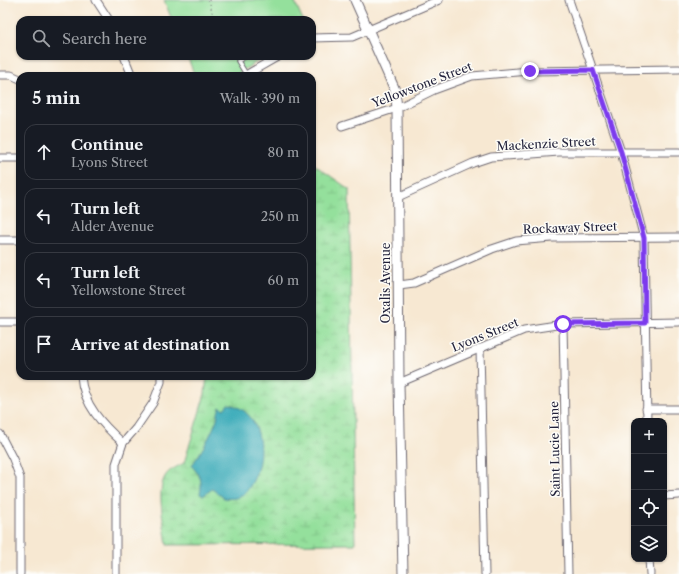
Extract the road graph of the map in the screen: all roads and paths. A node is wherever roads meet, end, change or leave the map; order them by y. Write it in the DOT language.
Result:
graph roads {
  1 [pos="96,0"];
  2 [pos="209,0"];
  3 [pos="355,0"];
  4 [pos="439,0"];
  5 [pos="568,0"];
  6 [pos="107,16"];
  7 [pos="213,16"];
  8 [pos="368,30"];
  9 [pos="316,38"];
  10 [pos="126,60"];
  11 [pos="240,60"];
  12 [pos="272,60"];
  13 [pos="679,69"];
  14 [pos="593,70"];
  15 [pos="130,72"];
  16 [pos="244,72"];
  17 [pos="250,72"];
  18 [pos="0,75"];
  19 [pos="16,77"];
  20 [pos="397,108"];
  21 [pos="342,126"];
  22 [pos="621,152"];
  23 [pos="679,152"];
  24 [pos="0,158"];
  25 [pos="16,158"];
  26 [pos="398,197"];
  27 [pos="644,238"];
  28 [pos="679,238"];
  29 [pos="0,240"];
  30 [pos="16,240"];
  31 [pos="399,285"];
  32 [pos="0,322"];
  33 [pos="16,322"];
  34 [pos="679,322"];
  35 [pos="645,323"];
  36 [pos="563,324"];
  37 [pos="480,348"];
  38 [pos="82,380"];
  39 [pos="161,380"];
  40 [pos="399,383"];
  41 [pos="646,409"];
  42 [pos="679,409"];
  43 [pos="647,418"];
  44 [pos="0,434"];
  45 [pos="123,443"];
  46 [pos="679,495"];
  47 [pos="667,496"];
  48 [pos="649,562"];
  49 [pos="20,574"];
  50 [pos="116,574"];
  51 [pos="403,574"];
  52 [pos="486,574"];
  53 [pos="568,574"];
  54 [pos="650,574"];
  1 -- 6 [label="street"];
  2 -- 7 [label="path"];
  3 -- 8 [label="street, Oxalis Avenue"];
  4 -- 8 [label="street"];
  5 -- 14 [label="street"];
  8 -- 9 [label="street"];
  8 -- 20 [label="street, Oxalis Avenue"];
  10 -- 15 [label="street"];
  11 -- 16 [label="lane"];
  12 -- 17 [label="street"];
  13 -- 14 [label="street, Yellowstone Street"];
  14 -- 20 [label="street, Yellowstone Street"];
  14 -- 22 [label="street"];
  18 -- 19 [label="street"];
  20 -- 21 [label="street, Yellowstone Street"];
  20 -- 26 [label="street, Oxalis Avenue"];
  22 -- 23 [label="street, Mackenzie Street"];
  22 -- 26 [label="street, Mackenzie Street"];
  22 -- 27 [label="street"];
  24 -- 25 [label="street"];
  26 -- 31 [label="street, Oxalis Avenue"];
  27 -- 28 [label="street, Rockaway Street"];
  27 -- 31 [label="street, Rockaway Street"];
  27 -- 35 [label="street"];
  29 -- 30 [label="street"];
  31 -- 40 [label="street, Oxalis Avenue"];
  32 -- 33 [label="street"];
  34 -- 35 [label="street, Lyons Street"];
  35 -- 36 [label="street, Lyons Street"];
  35 -- 41 [label="street"];
  36 -- 37 [label="street, Lyons Street"];
  36 -- 53 [label="street, Saint Lucie Lane"];
  37 -- 40 [label="street, Lyons Street"];
  37 -- 52 [label="street"];
  38 -- 45 [label="street"];
  39 -- 45 [label="street"];
  40 -- 51 [label="street, Oxalis Avenue"];
  41 -- 42 [label="street"];
  41 -- 43 [label="street"];
  44 -- 49 [label="street"];
  45 -- 50 [label="street"];
  46 -- 47 [label="street"];
  48 -- 54 [label="street"];
}
